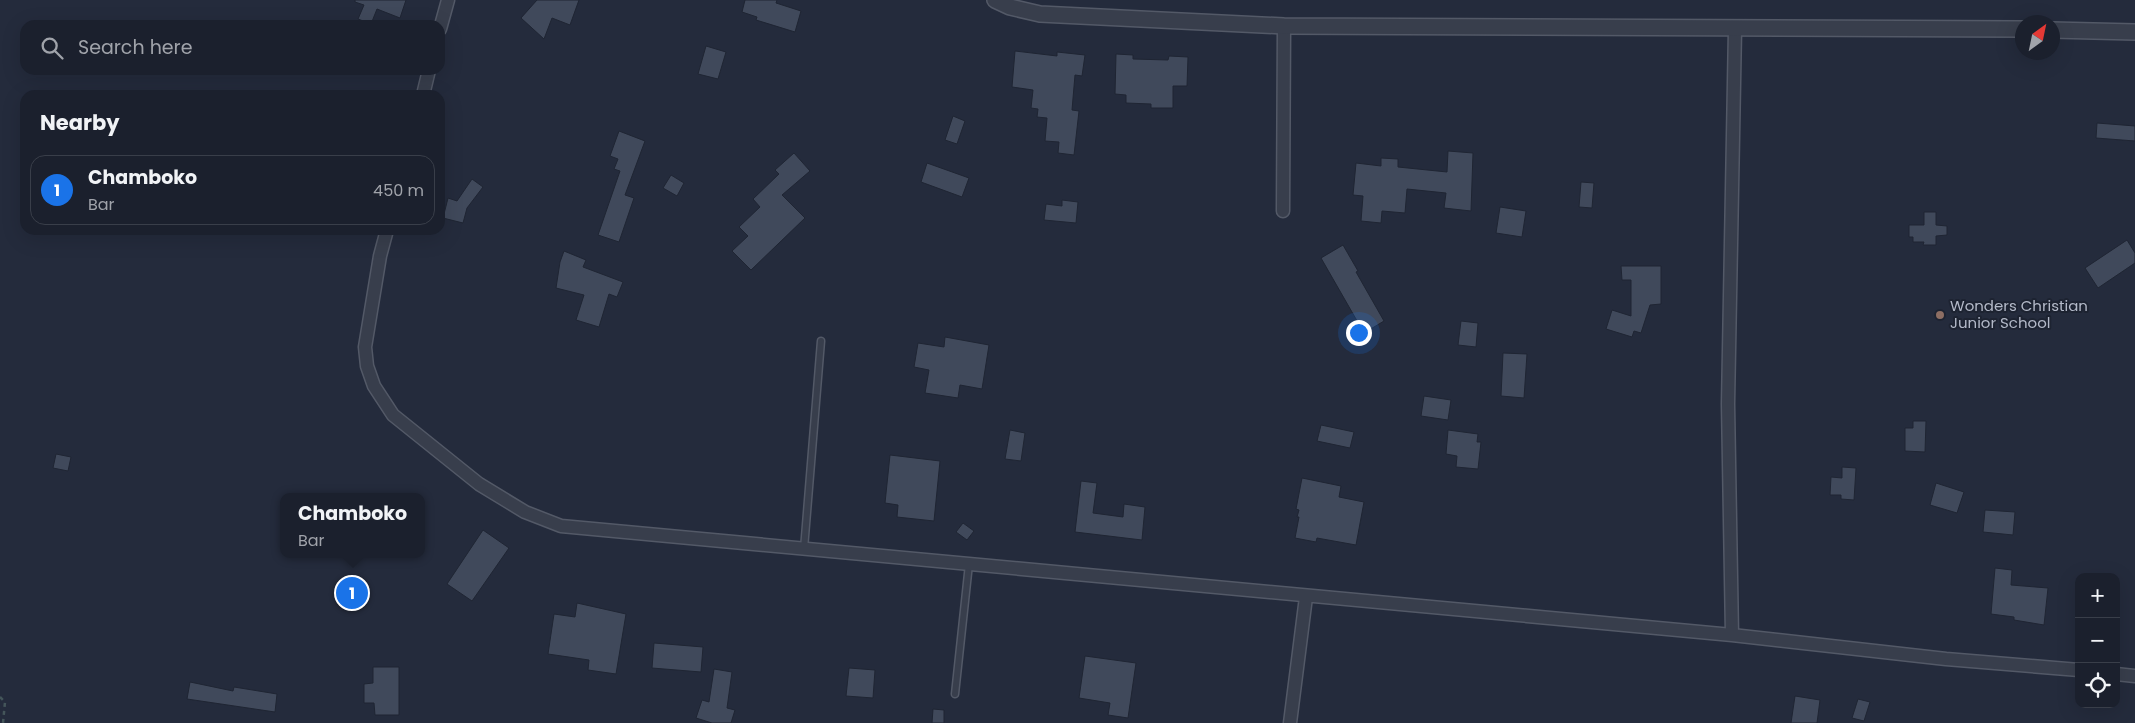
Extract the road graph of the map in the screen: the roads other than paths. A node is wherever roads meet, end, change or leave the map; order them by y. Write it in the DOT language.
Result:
graph roads {
  1 [pos="448,0"];
  2 [pos="995,0"];
  3 [pos="443,20"];
  4 [pos="1284,26"];
  5 [pos="1735,29"];
  6 [pos="2015,30"];
  7 [pos="2060,30"];
  8 [pos="2135,32"];
  9 [pos="428,75"];
  10 [pos="423,90"];
  11 [pos="1283,211"];
  12 [pos="386,235"];
  13 [pos="821,341"];
  14 [pos="804,549"];
  15 [pos="969,564"];
  16 [pos="1306,597"];
  17 [pos="1732,635"];
  18 [pos="2075,670"];
  19 [pos="2120,674"];
  20 [pos="2135,676"];
  21 [pos="955,694"];
  22 [pos="1290,723"];
  1 -- 3 [label="street"];
  2 -- 4 [label="street"];
  4 -- 5 [label="street"];
  4 -- 11 [label="street"];
  5 -- 6 [label="street"];
  5 -- 17 [label="street"];
  7 -- 8 [label="street"];
  9 -- 10 [label="street"];
  12 -- 14 [label="street"];
  13 -- 14 [label="lane"];
  14 -- 15 [label="street"];
  15 -- 16 [label="street"];
  15 -- 21 [label="lane"];
  16 -- 17 [label="street"];
  16 -- 22 [label="street"];
  17 -- 18 [label="street"];
  19 -- 20 [label="street"];
}
